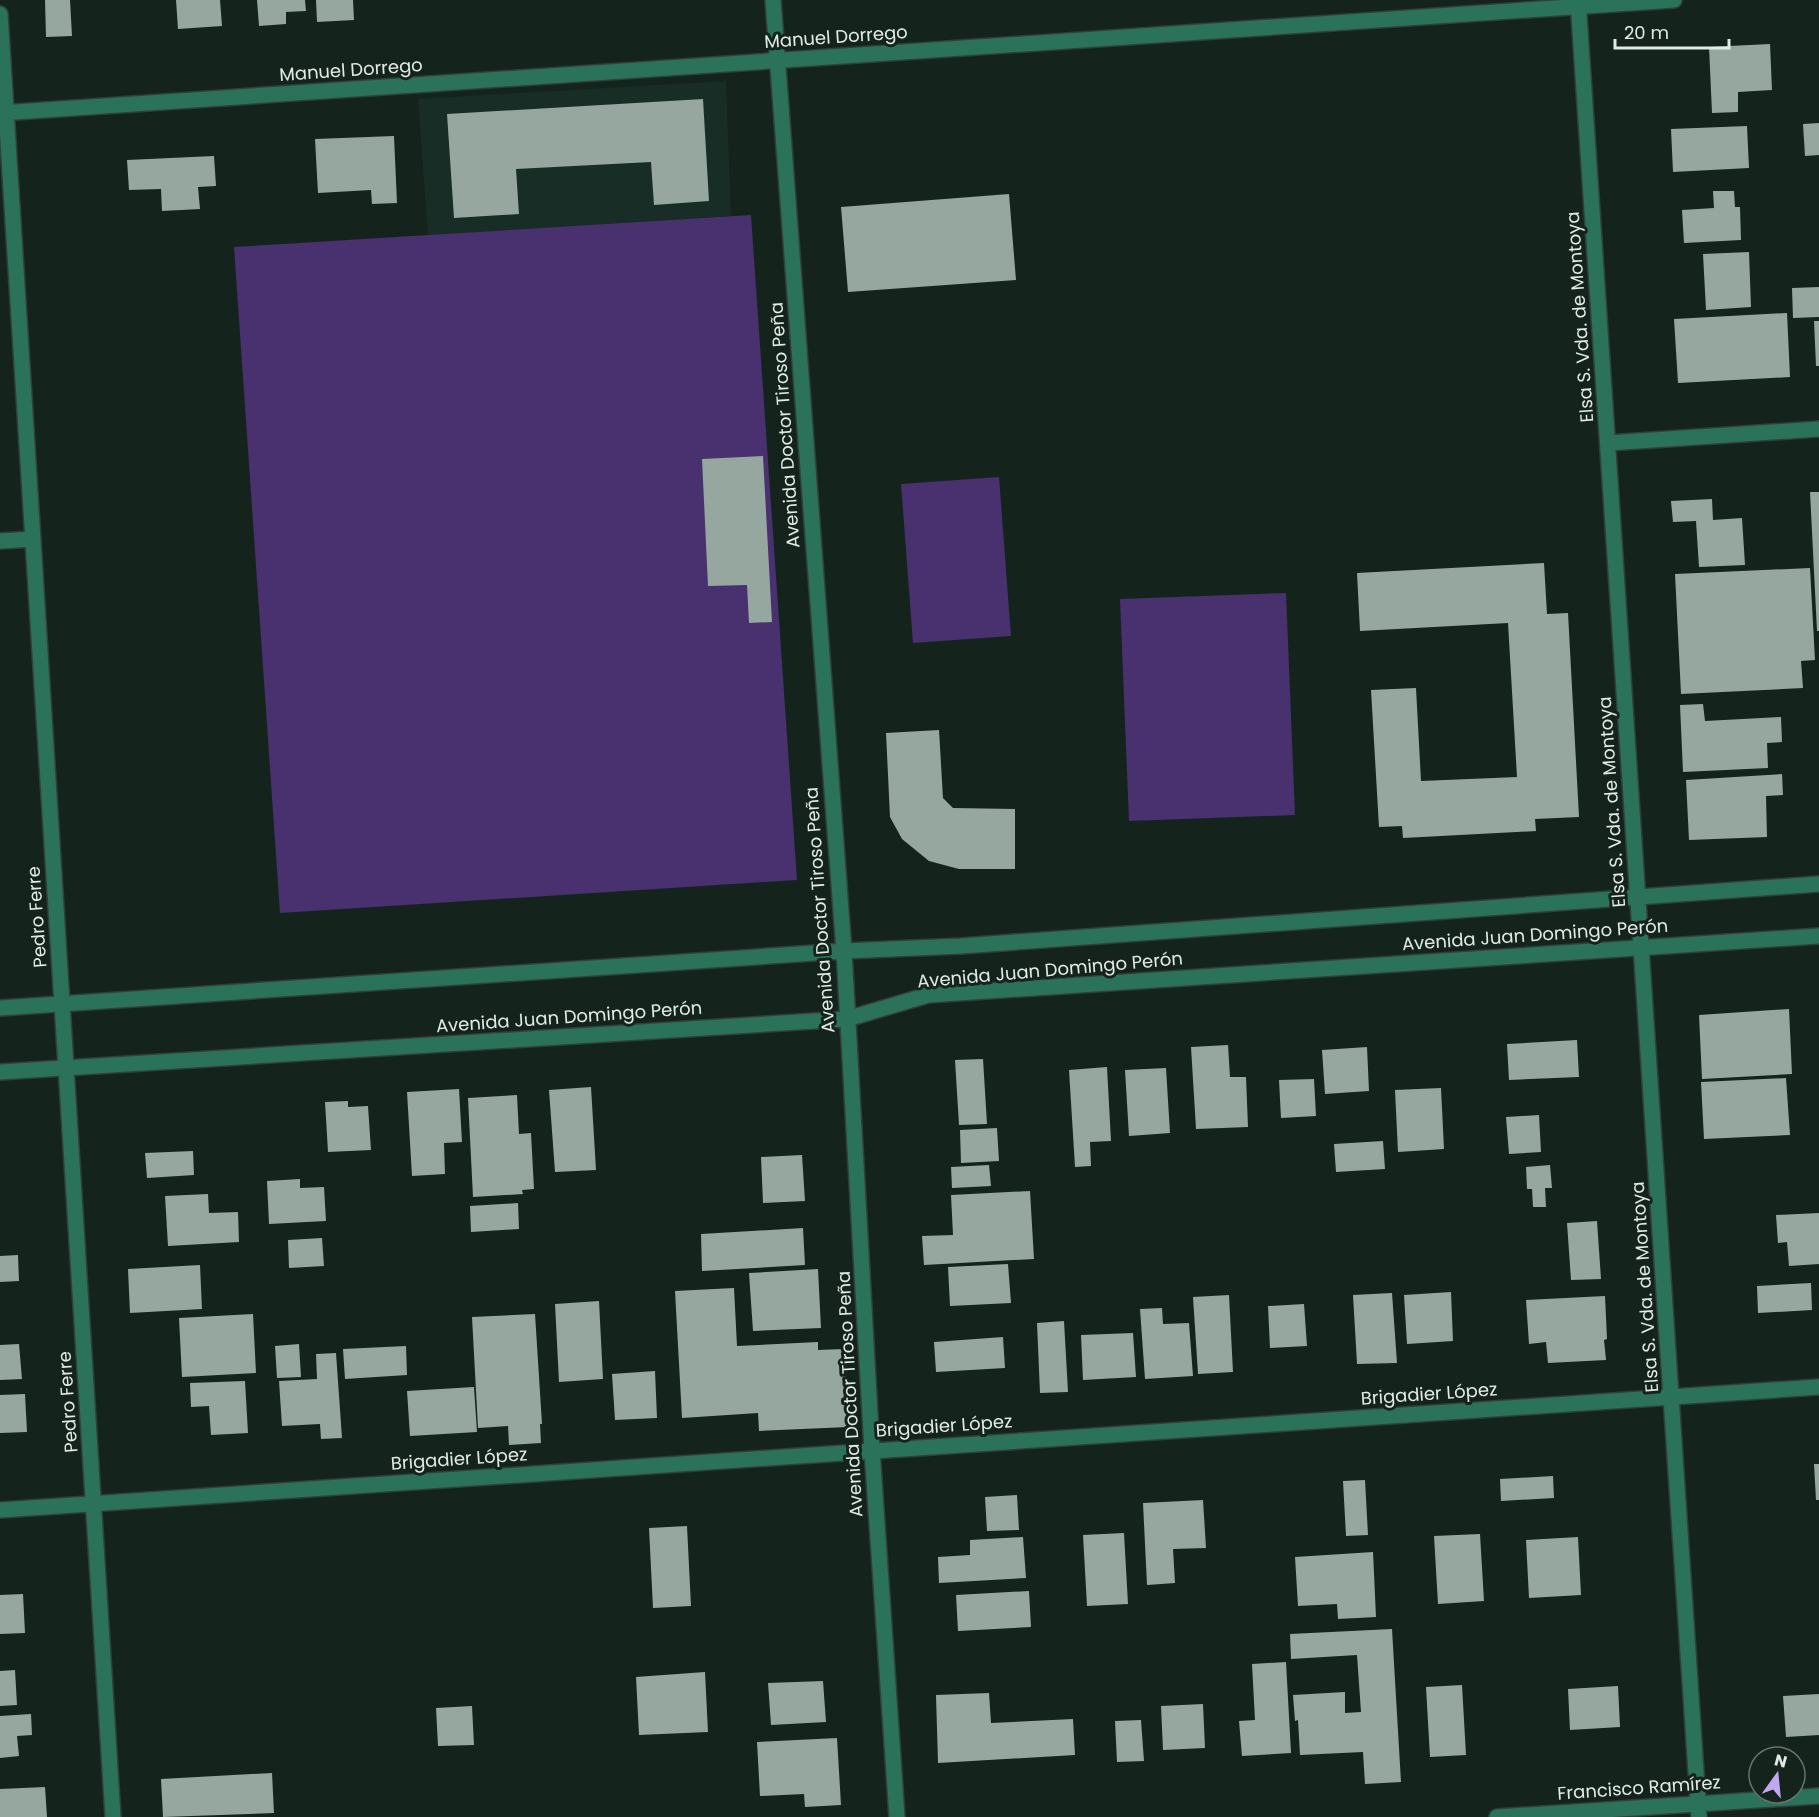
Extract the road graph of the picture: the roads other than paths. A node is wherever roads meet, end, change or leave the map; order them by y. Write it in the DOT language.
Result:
graph roads {
  1 [pos="773,0"];
  2 [pos="1674,0"];
  3 [pos="1579,3"];
  4 [pos="0,14"];
  5 [pos="777,60"];
  6 [pos="3,113"];
  7 [pos="1819,429"];
  8 [pos="1608,443"];
  9 [pos="33,539"];
  10 [pos="0,541"];
  11 [pos="1819,884"];
  12 [pos="1638,897"];
  13 [pos="1819,936"];
  14 [pos="1641,948"];
  15 [pos="844,951"];
  16 [pos="62,1004"];
  17 [pos="0,1008"];
  18 [pos="847,1019"];
  19 [pos="66,1068"];
  20 [pos="0,1072"];
  21 [pos="1819,1387"];
  22 [pos="1671,1397"];
  23 [pos="872,1450"];
  24 [pos="93,1503"];
  25 [pos="0,1510"];
  26 [pos="1819,1796"];
  27 [pos="1699,1810"];
  28 [pos="113,1817"];
  29 [pos="897,1817"];
  30 [pos="1497,1817"];
  1 -- 5 [label="street, Avenida Doctor Tiroso Peña"];
  2 -- 3 [label="street, Manuel Dorrego"];
  3 -- 5 [label="street, Manuel Dorrego"];
  3 -- 8 [label="street, Elsa S. Vda. de Montoya"];
  4 -- 6 [label="street, Pedro Ferre"];
  5 -- 6 [label="street, Manuel Dorrego"];
  5 -- 15 [label="street, Avenida Doctor Tiroso Peña"];
  6 -- 9 [label="street, Pedro Ferre"];
  7 -- 8 [label="street"];
  8 -- 12 [label="street, Elsa S. Vda. de Montoya"];
  9 -- 10 [label="street"];
  9 -- 16 [label="street, Pedro Ferre"];
  11 -- 12 [label="street, Avenida Juan Domingo Perón"];
  12 -- 14 [label="street, Elsa S. Vda. de Montoya"];
  12 -- 15 [label="street, Avenida Juan Domingo Perón"];
  13 -- 14 [label="street, Avenida Juan Domingo Perón"];
  14 -- 18 [label="street, Avenida Juan Domingo Perón"];
  14 -- 22 [label="street, Elsa S. Vda. de Montoya"];
  15 -- 16 [label="street, Avenida Juan Domingo Perón"];
  15 -- 18 [label="street, Avenida Doctor Tiroso Peña"];
  16 -- 17 [label="street, Avenida Juan Domingo Perón"];
  16 -- 19 [label="street, Pedro Ferre"];
  18 -- 19 [label="street, Avenida Juan Domingo Perón"];
  18 -- 23 [label="street, Avenida Doctor Tiroso Peña"];
  19 -- 20 [label="street, Avenida Juan Domingo Perón"];
  19 -- 24 [label="street, Pedro Ferre"];
  21 -- 22 [label="street, Brigadier López"];
  22 -- 23 [label="street, Brigadier López"];
  22 -- 27 [label="street, Elsa S. Vda. de Montoya"];
  23 -- 24 [label="street, Brigadier López"];
  23 -- 29 [label="street, Avenida Doctor Tiroso Peña"];
  24 -- 25 [label="street, Brigadier López"];
  24 -- 28 [label="street, Pedro Ferre"];
  26 -- 27 [label="street, Francisco Ramírez"];
  27 -- 30 [label="street, Francisco Ramírez"];
}
